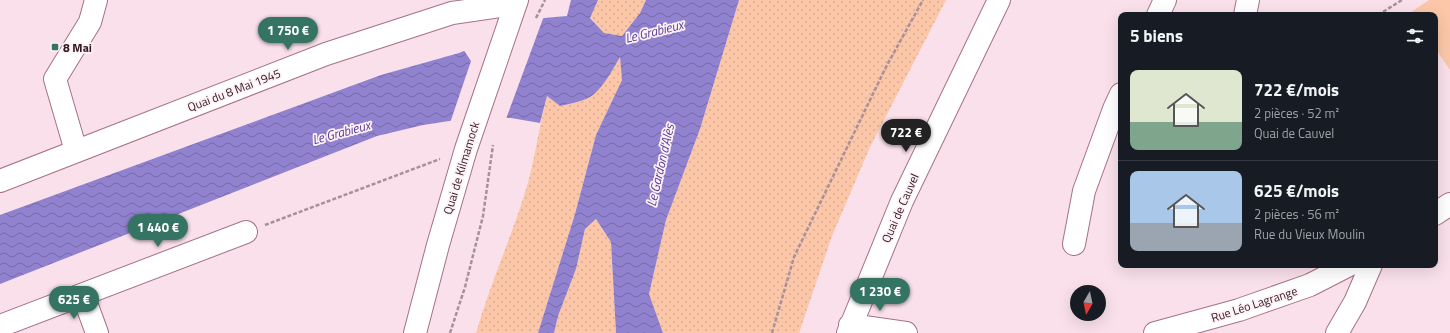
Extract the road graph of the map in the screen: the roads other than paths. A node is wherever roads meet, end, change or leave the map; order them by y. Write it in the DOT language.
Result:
graph roads {
  1 [pos="96,0"];
  2 [pos="1000,0"];
  3 [pos="1165,0"];
  4 [pos="1248,0"];
  5 [pos="513,9"];
  6 [pos="1159,12"];
  7 [pos="1246,12"];
  8 [pos="1118,100"];
  9 [pos="76,151"];
  10 [pos="0,180"];
  11 [pos="246,232"];
  12 [pos="1074,244"];
  13 [pos="1343,268"];
  14 [pos="1371,268"];
  15 [pos="83,295"];
  16 [pos="0,326"];
  17 [pos="849,329"];
  18 [pos="97,333"];
  19 [pos="415,333"];
  20 [pos="906,333"];
  21 [pos="1155,333"];
  22 [pos="1336,333"];
  1 -- 9 [label="street"];
  2 -- 17 [label="street, Quai de Cauvel"];
  3 -- 6 [label="street"];
  4 -- 7 [label="street"];
  5 -- 9 [label="street, Quai du 8 Mai 1945"];
  5 -- 19 [label="street, Quai de Kilmamock"];
  8 -- 12 [label="street"];
  9 -- 10 [label="street, Quai du 8 Mai 1945"];
  11 -- 15 [label="street"];
  13 -- 21 [label="street, Rue Léo Lagrange"];
  14 -- 22 [label="street"];
  15 -- 16 [label="street"];
  15 -- 18 [label="street"];
  17 -- 20 [label="street"];
}
